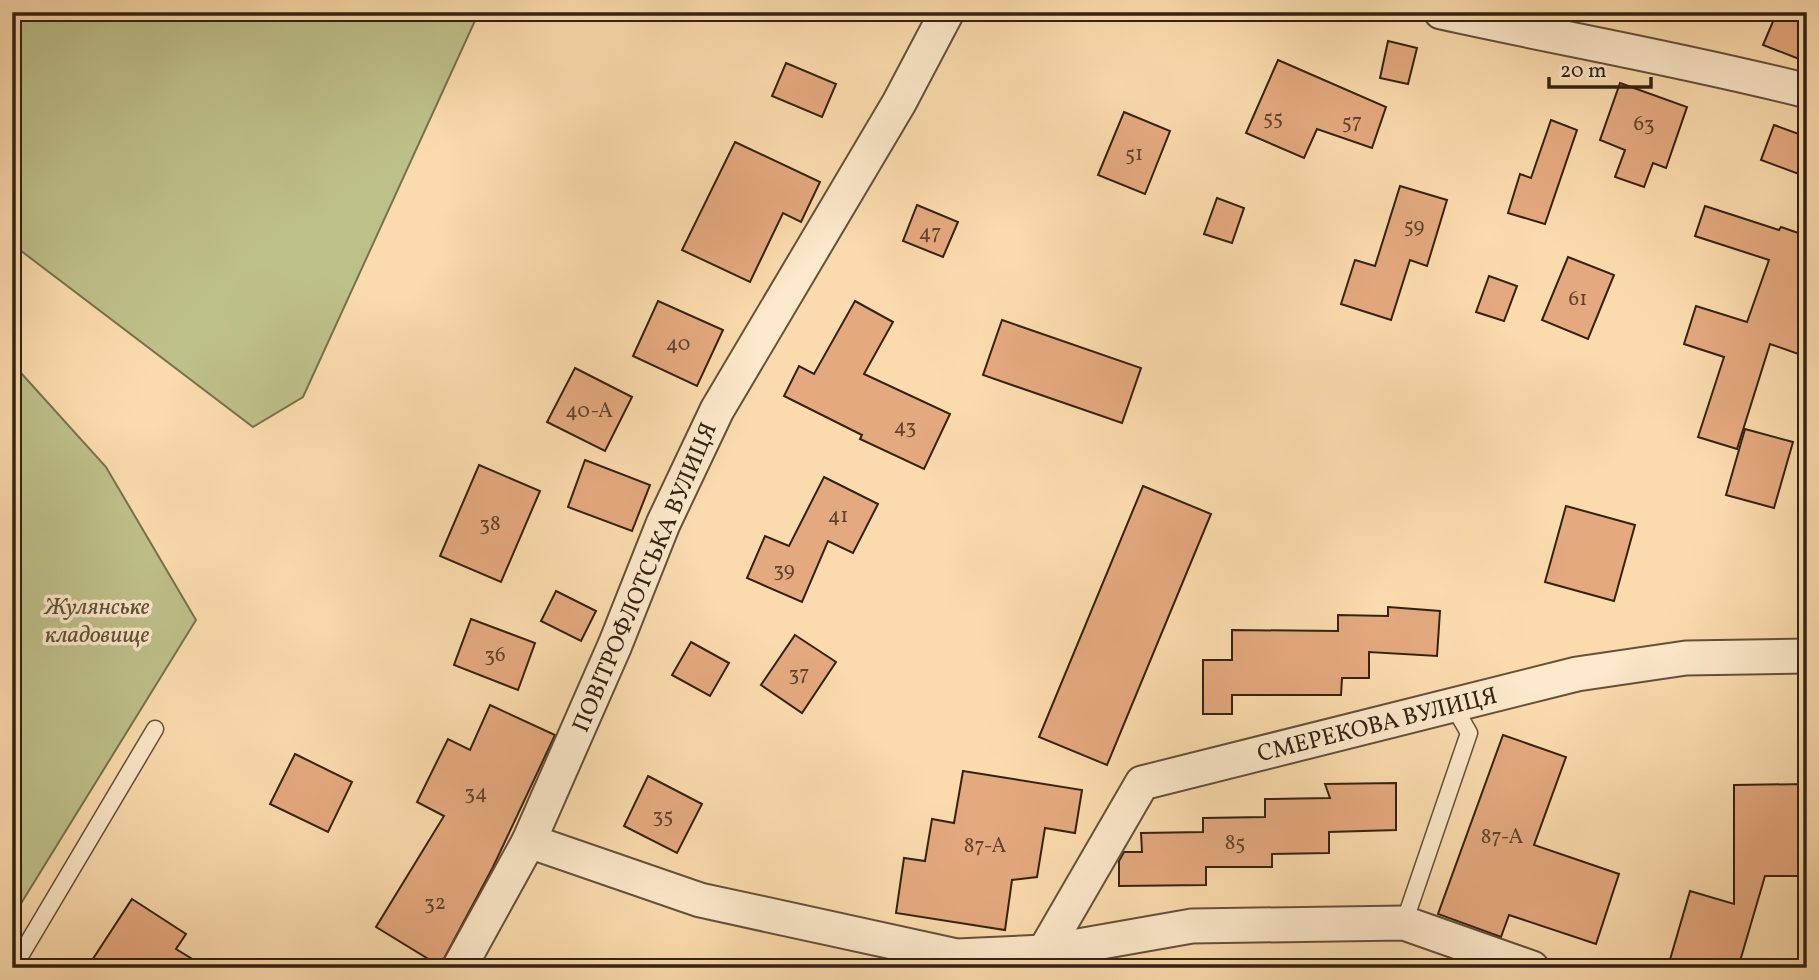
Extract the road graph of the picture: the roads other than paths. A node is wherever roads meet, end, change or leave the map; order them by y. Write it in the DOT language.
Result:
graph roads {
  1 [pos="947,12"];
  2 [pos="1441,12"];
  3 [pos="1807,91"];
  4 [pos="1807,656"];
  5 [pos="1453,705"];
  6 [pos="155,729"];
  7 [pos="529,841"];
  8 [pos="1404,923"];
  9 [pos="1047,960"];
  10 [pos="13,968"];
  11 [pos="460,968"];
  12 [pos="1532,968"];
  1 -- 7 [label="street, ПОВІТРОФЛОТСЬКА ВУЛИЦЯ"];
  2 -- 3 [label="street"];
  4 -- 5 [label="street, СМЕРЕКОВА ВУЛИЦЯ"];
  5 -- 8 [label="lane"];
  5 -- 9 [label="street, СМЕРЕКОВА ВУЛИЦЯ"];
  6 -- 10 [label="lane"];
  7 -- 9 [label="street"];
  7 -- 11 [label="street, ПОВІТРОФЛОТСЬКА ВУЛИЦЯ"];
  8 -- 9 [label="street"];
  8 -- 12 [label="street"];
}
